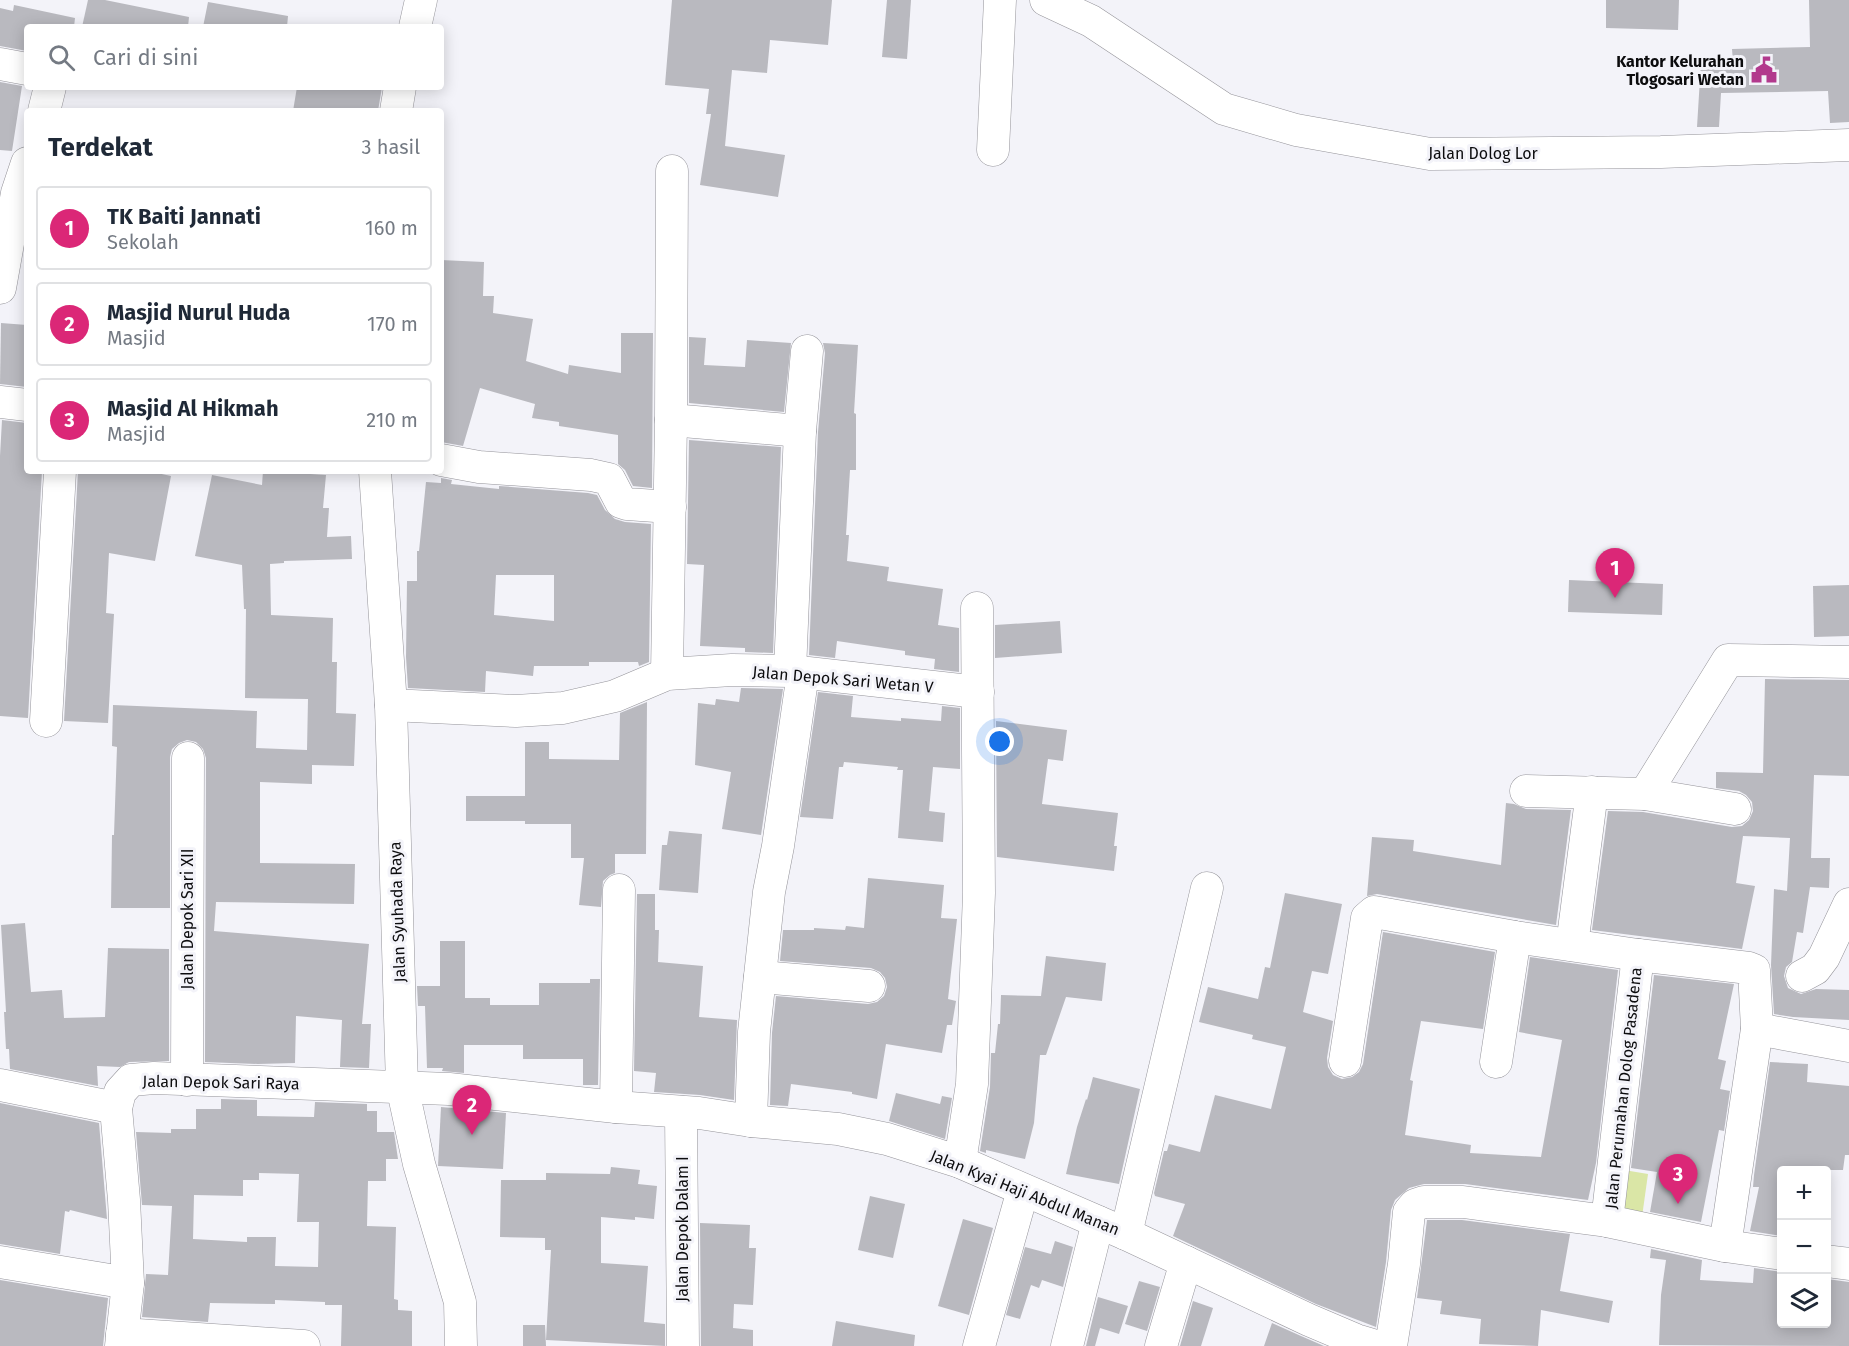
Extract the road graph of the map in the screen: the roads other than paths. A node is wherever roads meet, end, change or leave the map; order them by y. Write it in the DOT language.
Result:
graph roads {
  1 [pos="421,0"];
  2 [pos="1000,0"];
  3 [pos="1046,0"];
  4 [pos="416,24"];
  5 [pos="0,64"];
  6 [pos="24,68"];
  7 [pos="49,90"];
  8 [pos="400,90"];
  9 [pos="45,108"];
  10 [pos="396,108"];
  11 [pos="1849,145"];
  12 [pos="993,150"];
  13 [pos="24,168"];
  14 [pos="672,171"];
  15 [pos="9,192"];
  16 [pos="0,288"];
  17 [pos="807,351"];
  18 [pos="0,402"];
  19 [pos="24,405"];
  20 [pos="671,420"];
  21 [pos="800,431"];
  22 [pos="444,461"];
  23 [pos="60,474"];
  24 [pos="375,474"];
  25 [pos="670,507"];
  26 [pos="977,608"];
  27 [pos="1849,662"];
  28 [pos="796,672"];
  29 [pos="667,674"];
  30 [pos="978,692"];
  31 [pos="391,705"];
  32 [pos="46,721"];
  33 [pos="188,758"];
  34 [pos="1526,790"];
  35 [pos="1592,792"];
  36 [pos="1646,794"];
  37 [pos="1735,809"];
  38 [pos="1207,888"];
  39 [pos="619,890"];
  40 [pos="1849,904"];
  41 [pos="1515,937"];
  42 [pos="1572,945"];
  43 [pos="1638,955"];
  44 [pos="1802,976"];
  45 [pos="760,977"];
  46 [pos="869,986"];
  47 [pos="1757,1029"];
  48 [pos="1849,1046"];
  49 [pos="1345,1061"];
  50 [pos="1496,1062"];
  51 [pos="187,1080"];
  52 [pos="0,1085"];
  53 [pos="402,1086"];
  54 [pos="616,1107"];
  55 [pos="116,1108"];
  56 [pos="681,1112"];
  57 [pos="751,1121"];
  58 [pos="960,1162"];
  59 [pos="1023,1190"];
  60 [pos="1607,1221"];
  61 [pos="1098,1222"];
  62 [pos="1126,1234"];
  63 [pos="1725,1246"];
  64 [pos="1777,1253"];
  65 [pos="0,1262"];
  66 [pos="1186,1262"];
  67 [pos="128,1283"];
  68 [pos="121,1340"];
  69 [pos="1362,1344"];
  70 [pos="304,1346"];
  71 [pos="461,1346"];
  72 [pos="683,1346"];
  73 [pos="979,1346"];
  74 [pos="1067,1346"];
  75 [pos="1161,1346"];
  76 [pos="1391,1346"];
  1 -- 4 [label="street"];
  2 -- 12 [label="street"];
  3 -- 11 [label="street, Jalan Dolog Lor"];
  5 -- 6 [label="street"];
  7 -- 9 [label="street"];
  8 -- 10 [label="street"];
  13 -- 15 [label="street"];
  14 -- 20 [label="street"];
  15 -- 16 [label="street"];
  17 -- 21 [label="street"];
  18 -- 19 [label="street"];
  20 -- 21 [label="street"];
  20 -- 25 [label="street"];
  21 -- 28 [label="street"];
  22 -- 25 [label="street"];
  23 -- 32 [label="street"];
  24 -- 31 [label="street, Jalan Syuhada Raya"];
  25 -- 29 [label="street"];
  26 -- 30 [label="street"];
  27 -- 36 [label="street"];
  28 -- 29 [label="street, Jalan Depok Sari Wetan V"];
  28 -- 30 [label="street, Jalan Depok Sari Wetan V"];
  28 -- 45 [label="street"];
  29 -- 31 [label="street, Jalan Depok Sari Wetan V"];
  30 -- 58 [label="street"];
  31 -- 53 [label="street, Jalan Syuhada Raya"];
  33 -- 51 [label="street, Jalan Depok Sari XII"];
  34 -- 35 [label="street"];
  35 -- 36 [label="street"];
  35 -- 42 [label="street"];
  36 -- 37 [label="street"];
  38 -- 62 [label="street"];
  39 -- 54 [label="street"];
  40 -- 44 [label="street"];
  41 -- 42 [label="street, Jalan Perumahan Dolog Pasadena"];
  41 -- 49 [label="street, Jalan Perumahan Dolog Pasadena"];
  41 -- 50 [label="street"];
  42 -- 43 [label="street, Jalan Perumahan Dolog Pasadena"];
  43 -- 47 [label="street, Jalan Perumahan Dolog Pasadena"];
  43 -- 60 [label="street, Jalan Perumahan Dolog Pasadena"];
  45 -- 46 [label="street"];
  45 -- 57 [label="street"];
  47 -- 48 [label="street"];
  47 -- 63 [label="street, Jalan Perumahan Dolog Pasadena"];
  51 -- 53 [label="street, Jalan Depok Sari Raya"];
  51 -- 55 [label="street, Jalan Depok Sari Raya"];
  52 -- 55 [label="street"];
  53 -- 54 [label="street, Jalan Kyai Haji Abdul Manan"];
  53 -- 71 [label="street, Jalan Syuhada Raya"];
  54 -- 56 [label="street, Jalan Kyai Haji Abdul Manan"];
  55 -- 67 [label="street"];
  56 -- 57 [label="street, Jalan Kyai Haji Abdul Manan"];
  56 -- 72 [label="street, Jalan Depok Dalam I"];
  57 -- 58 [label="street, Jalan Kyai Haji Abdul Manan"];
  58 -- 59 [label="street, Jalan Kyai Haji Abdul Manan"];
  59 -- 61 [label="street, Jalan Kyai Haji Abdul Manan"];
  59 -- 73 [label="street"];
  60 -- 63 [label="street, Jalan Perumahan Dolog Pasadena"];
  60 -- 76 [label="street, Jalan Perumahan Dolog Pasadena"];
  61 -- 62 [label="street, Jalan Kyai Haji Abdul Manan"];
  61 -- 74 [label="street"];
  62 -- 66 [label="street, Jalan Kyai Haji Abdul Manan"];
  63 -- 64 [label="street, Jalan Perumahan Dolog Pasadena"];
  65 -- 67 [label="street"];
  66 -- 69 [label="street, Jalan Kyai Haji Abdul Manan"];
  66 -- 75 [label="street"];
  67 -- 68 [label="street"];
  68 -- 70 [label="street"];
}
